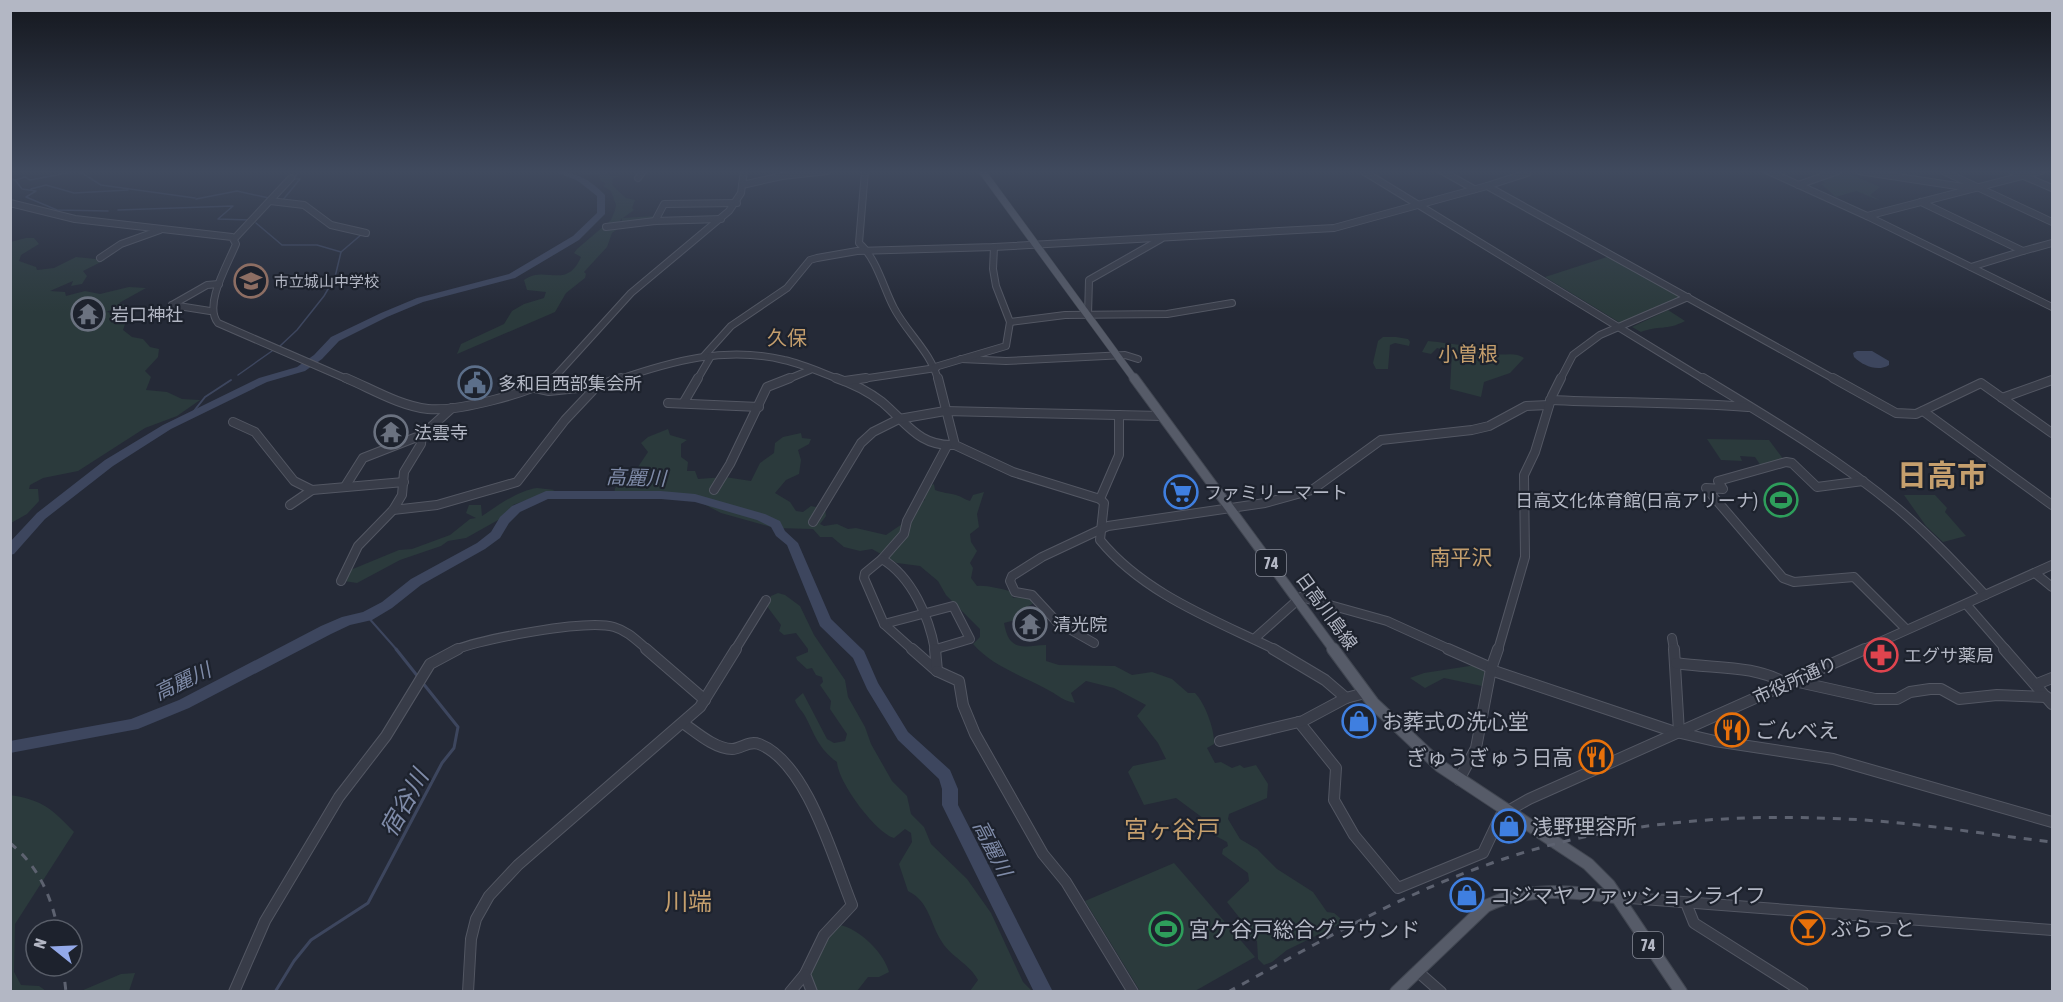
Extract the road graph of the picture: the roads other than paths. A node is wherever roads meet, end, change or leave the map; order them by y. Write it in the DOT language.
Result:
graph roads {
  1 [pos="70,218"];
  2 [pos="254,218"];
  3 [pos="323,218"];
  4 [pos="657,218"];
  5 [pos="860,218"];
  6 [pos="1017,218"];
  7 [pos="1371,218"];
  8 [pos="1439,218"];
  9 [pos="1544,218"];
  10 [pos="1871,218"];
  11 [pos="1954,218"];
  12 [pos="721,219"];
  13 [pos="655,221"];
  14 [pos="606,227"];
  15 [pos="164,228"];
  16 [pos="366,233"];
  17 [pos="235,238"];
  18 [pos="1163,238"];
  19 [pos="2052,243"];
  20 [pos="1037,245"];
  21 [pos="994,247"];
  22 [pos="2023,250"];
  23 [pos="868,251"];
  24 [pos="100,258"];
  25 [pos="1971,267"];
  26 [pos="219,284"];
  27 [pos="1688,297"];
  28 [pos="1232,303"];
  29 [pos="2052,307"];
  30 [pos="210,311"];
  31 [pos="1088,315"];
  32 [pos="1010,322"];
  33 [pos="1619,327"];
  34 [pos="715,342"];
  35 [pos="733,353"];
  36 [pos="707,356"];
  37 [pos="1117,356"];
  38 [pos="961,359"];
  39 [pos="1138,359"];
  40 [pos="935,368"];
  41 [pos="810,370"];
  42 [pos="2052,380"];
  43 [pos="845,381"];
  44 [pos="597,386"];
  45 [pos="535,388"];
  46 [pos="568,390"];
  47 [pos="587,396"];
  48 [pos="2002,398"];
  49 [pos="684,402"];
  50 [pos="1550,403"];
  51 [pos="668,404"];
  52 [pos="759,407"];
  53 [pos="1750,407"];
  54 [pos="452,408"];
  55 [pos="945,411"];
  56 [pos="1923,411"];
  57 [pos="1119,415"];
  58 [pos="1162,416"];
  59 [pos="899,419"];
  60 [pos="233,422"];
  61 [pos="2052,433"];
  62 [pos="422,435"];
  63 [pos="951,446"];
  64 [pos="1863,481"];
  65 [pos="404,482"];
  66 [pos="346,485"];
  67 [pos="312,490"];
  68 [pos="714,490"];
  69 [pos="1100,499"];
  70 [pos="290,505"];
  71 [pos="2052,505"];
  72 [pos="1230,508"];
  73 [pos="393,510"];
  74 [pos="813,522"];
  75 [pos="1101,528"];
  76 [pos="882,559"];
  77 [pos="2052,566"];
  78 [pos="2035,573"];
  79 [pos="341,581"];
  80 [pos="2052,587"];
  81 [pos="1985,595"];
  82 [pos="1296,599"];
  83 [pos="766,600"];
  84 [pos="1966,604"];
  85 [pos="923,614"];
  86 [pos="884,624"];
  87 [pos="1906,629"];
  88 [pos="1672,638"];
  89 [pos="1254,639"];
  90 [pos="1094,643"];
  91 [pos="936,650"];
  92 [pos="1676,663"];
  93 [pos="1491,669"];
  94 [pos="937,671"];
  95 [pos="2052,678"];
  96 [pos="1791,683"];
  97 [pos="2037,684"];
  98 [pos="1365,693"];
  99 [pos="1346,698"];
  100 [pos="705,700"];
  101 [pos="2050,701"];
  102 [pos="1299,722"];
  103 [pos="683,723"];
  104 [pos="1679,732"];
  105 [pos="1220,741"];
  106 [pos="1459,780"];
  107 [pos="1506,811"];
  108 [pos="2052,822"];
  109 [pos="1616,897"];
  110 [pos="1686,903"];
  111 [pos="2052,930"];
  112 [pos="1417,971"];
  113 [pos="805,974"];
  114 [pos="234,992"];
  115 [pos="468,992"];
  116 [pos="790,992"];
  117 [pos="812,992"];
  118 [pos="1133,992"];
  119 [pos="1396,992"];
  120 [pos="1441,992"];
  121 [pos="1681,992"];
  122 [pos="1803,992"];
  1 -- 15 [label="street"];
  2 -- 17 [label="street"];
  3 -- 16 [label="street"];
  4 -- 13 [label="street"];
  5 -- 23 [label="street"];
  6 -- 20 [label="main road, 日高川島線 / 74"];
  7 -- 18 [label="street"];
  8 -- 33 [label="street"];
  9 -- 27 [label="street"];
  10 -- 25 [label="street"];
  11 -- 22 [label="street"];
  12 -- 13 [label="street"];
  12 -- 45 [label="street"];
  13 -- 14 [label="street"];
  15 -- 17 [label="street"];
  15 -- 24 [label="street"];
  17 -- 26 [label="street"];
  18 -- 20 [label="street"];
  18 -- 31 [label="street"];
  19 -- 22 [label="street"];
  20 -- 21 [label="street"];
  20 -- 31 [label="main road, 日高川島線 / 74"];
  21 -- 23 [label="street"];
  21 -- 32 [label="street"];
  22 -- 25 [label="street"];
  23 -- 34 [label="street"];
  23 -- 40 [label="street"];
  25 -- 29 [label="street"];
  26 -- 30 [label="street"];
  26 -- 30 [label="street"];
  27 -- 33 [label="street"];
  27 -- 56 [label="street"];
  28 -- 31 [label="street"];
  30 -- 54 [label="street"];
  31 -- 32 [label="street"];
  31 -- 37 [label="main road, 日高川島線 / 74"];
  32 -- 38 [label="street"];
  33 -- 50 [label="street"];
  33 -- 53 [label="street"];
  34 -- 35 [label="street"];
  34 -- 36 [label="street"];
  35 -- 36 [label="street"];
  35 -- 41 [label="street"];
  36 -- 44 [label="street"];
  36 -- 49 [label="street"];
  37 -- 38 [label="street"];
  37 -- 39 [label="street"];
  37 -- 58 [label="main road, 日高川島線 / 74"];
  38 -- 40 [label="street"];
  40 -- 43 [label="street"];
  40 -- 55 [label="street"];
  41 -- 43 [label="street"];
  41 -- 52 [label="street"];
  42 -- 48 [label="street"];
  43 -- 59 [label="street"];
  44 -- 46 [label="street"];
  44 -- 47 [label="street"];
  45 -- 46 [label="street"];
  45 -- 54 [label="street"];
  46 -- 47 [label="street"];
  47 -- 73 [label="street"];
  48 -- 56 [label="street"];
  48 -- 61 [label="street"];
  49 -- 51 [label="street"];
  49 -- 52 [label="street"];
  50 -- 53 [label="street"];
  50 -- 72 [label="street"];
  50 -- 93 [label="street"];
  52 -- 68 [label="street"];
  53 -- 64 [label="street"];
  54 -- 62 [label="street"];
  55 -- 57 [label="street"];
  55 -- 59 [label="street"];
  55 -- 63 [label="street"];
  56 -- 71 [label="street"];
  57 -- 58 [label="street"];
  57 -- 69 [label="street"];
  58 -- 72 [label="main road, 日高川島線 / 74"];
  59 -- 63 [label="street"];
  59 -- 74 [label="street"];
  60 -- 67 [label="street"];
  62 -- 65 [label="street"];
  62 -- 66 [label="street"];
  63 -- 69 [label="street"];
  63 -- 76 [label="street"];
  64 -- 81 [label="street"];
  64 -- 87 [label="street"];
  65 -- 66 [label="street"];
  65 -- 73 [label="street"];
  66 -- 67 [label="street"];
  67 -- 70 [label="street"];
  69 -- 75 [label="street"];
  72 -- 75 [label="street"];
  72 -- 82 [label="main road, 日高川島線 / 74"];
  73 -- 79 [label="street"];
  75 -- 89 [label="street"];
  75 -- 90 [label="street"];
  76 -- 85 [label="street"];
  76 -- 86 [label="street"];
  77 -- 78 [label="street, 市役所通り"];
  78 -- 80 [label="street"];
  78 -- 81 [label="street, 市役所通り"];
  81 -- 84 [label="street, 市役所通り"];
  82 -- 89 [label="street"];
  82 -- 93 [label="street"];
  82 -- 98 [label="main road, 日高川島線 / 74"];
  83 -- 100 [label="street"];
  84 -- 87 [label="street, 市役所通り"];
  84 -- 97 [label="street"];
  85 -- 86 [label="street"];
  85 -- 91 [label="street"];
  85 -- 91 [label="street"];
  86 -- 94 [label="street"];
  87 -- 96 [label="street, 市役所通り"];
  88 -- 92 [label="street"];
  89 -- 99 [label="street"];
  91 -- 94 [label="street"];
  92 -- 96 [label="street"];
  92 -- 104 [label="street"];
  93 -- 104 [label="street"];
  93 -- 106 [label="street"];
  94 -- 118 [label="street"];
  95 -- 97 [label="street"];
  96 -- 101 [label="street"];
  96 -- 104 [label="street, 市役所通り"];
  97 -- 101 [label="street"];
  98 -- 99 [label="street"];
  98 -- 106 [label="main road, 日高川島線 / 74"];
  99 -- 102 [label="street"];
  100 -- 103 [label="street"];
  100 -- 114 [label="street"];
  102 -- 105 [label="street"];
  102 -- 107 [label="street"];
  103 -- 113 [label="street"];
  103 -- 115 [label="street"];
  104 -- 107 [label="street, 市役所通り"];
  104 -- 108 [label="street"];
  106 -- 107 [label="main road, 日高川島線 / 74"];
  107 -- 109 [label="main road, 日高川島線 / 74"];
  109 -- 110 [label="street"];
  109 -- 112 [label="main road"];
  109 -- 121 [label="main road, 日高川島線 / 74"];
  110 -- 111 [label="street"];
  110 -- 122 [label="street"];
  112 -- 119 [label="main road"];
  112 -- 120 [label="street"];
  113 -- 116 [label="street"];
  113 -- 117 [label="street"];
}
